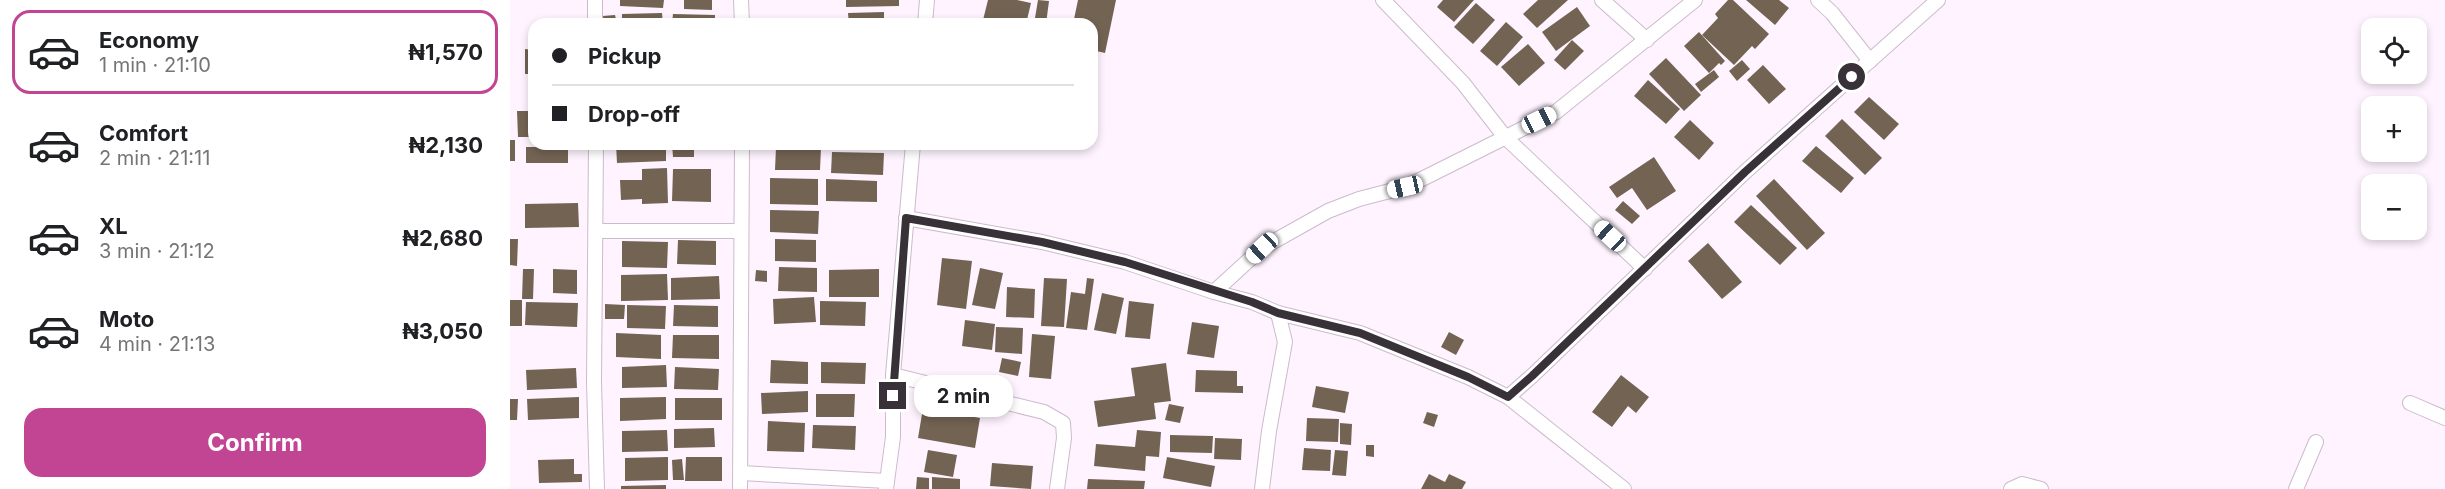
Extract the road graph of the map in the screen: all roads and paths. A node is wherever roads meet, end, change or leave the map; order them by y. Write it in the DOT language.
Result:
graph roads {
  1 [pos="595,0"];
  2 [pos="741,0"];
  3 [pos="927,0"];
  4 [pos="1383,0"];
  5 [pos="1602,0"];
  6 [pos="1695,0"];
  7 [pos="1818,0"];
  8 [pos="1938,0"];
  9 [pos="595,18"];
  10 [pos="742,18"];
  11 [pos="926,18"];
  12 [pos="1647,40"];
  13 [pos="1870,61"];
  14 [pos="1505,137"];
  15 [pos="597,150"];
  16 [pos="741,150"];
  17 [pos="912,150"];
  18 [pos="906,218"];
  19 [pos="596,231"];
  20 [pos="741,231"];
  21 [pos="1644,268"];
  22 [pos="1214,292"];
  23 [pos="1278,313"];
  24 [pos="893,375"];
  25 [pos="1508,397"];
  26 [pos="2410,403"];
  27 [pos="2445,418"];
  28 [pos="2316,442"];
  29 [pos="741,473"];
  30 [pos="887,485"];
  31 [pos="597,489"];
  32 [pos="740,489"];
  33 [pos="1057,489"];
  34 [pos="1262,489"];
  35 [pos="1624,489"];
  36 [pos="2012,489"];
  37 [pos="2041,489"];
  38 [pos="2296,489"];
  1 -- 9 [label="street"];
  2 -- 10 [label="street"];
  3 -- 11 [label="street"];
  4 -- 14 [label="street"];
  5 -- 12 [label="street"];
  6 -- 12 [label="street"];
  7 -- 13 [label="street"];
  8 -- 13 [label="street"];
  12 -- 14 [label="street"];
  13 -- 21 [label="street"];
  14 -- 21 [label="street"];
  14 -- 22 [label="street"];
  15 -- 19 [label="street"];
  16 -- 20 [label="street"];
  17 -- 18 [label="street"];
  18 -- 22 [label="street"];
  18 -- 24 [label="street"];
  19 -- 20 [label="street"];
  19 -- 31 [label="street"];
  20 -- 29 [label="street"];
  21 -- 25 [label="street"];
  22 -- 23 [label="street"];
  23 -- 25 [label="street"];
  23 -- 34 [label="street"];
  24 -- 30 [label="street"];
  24 -- 33 [label="street"];
  25 -- 35 [label="street"];
  26 -- 27 [label="street"];
  28 -- 38 [label="street"];
  29 -- 30 [label="street"];
  29 -- 32 [label="street"];
  36 -- 37 [label="street"];
}
